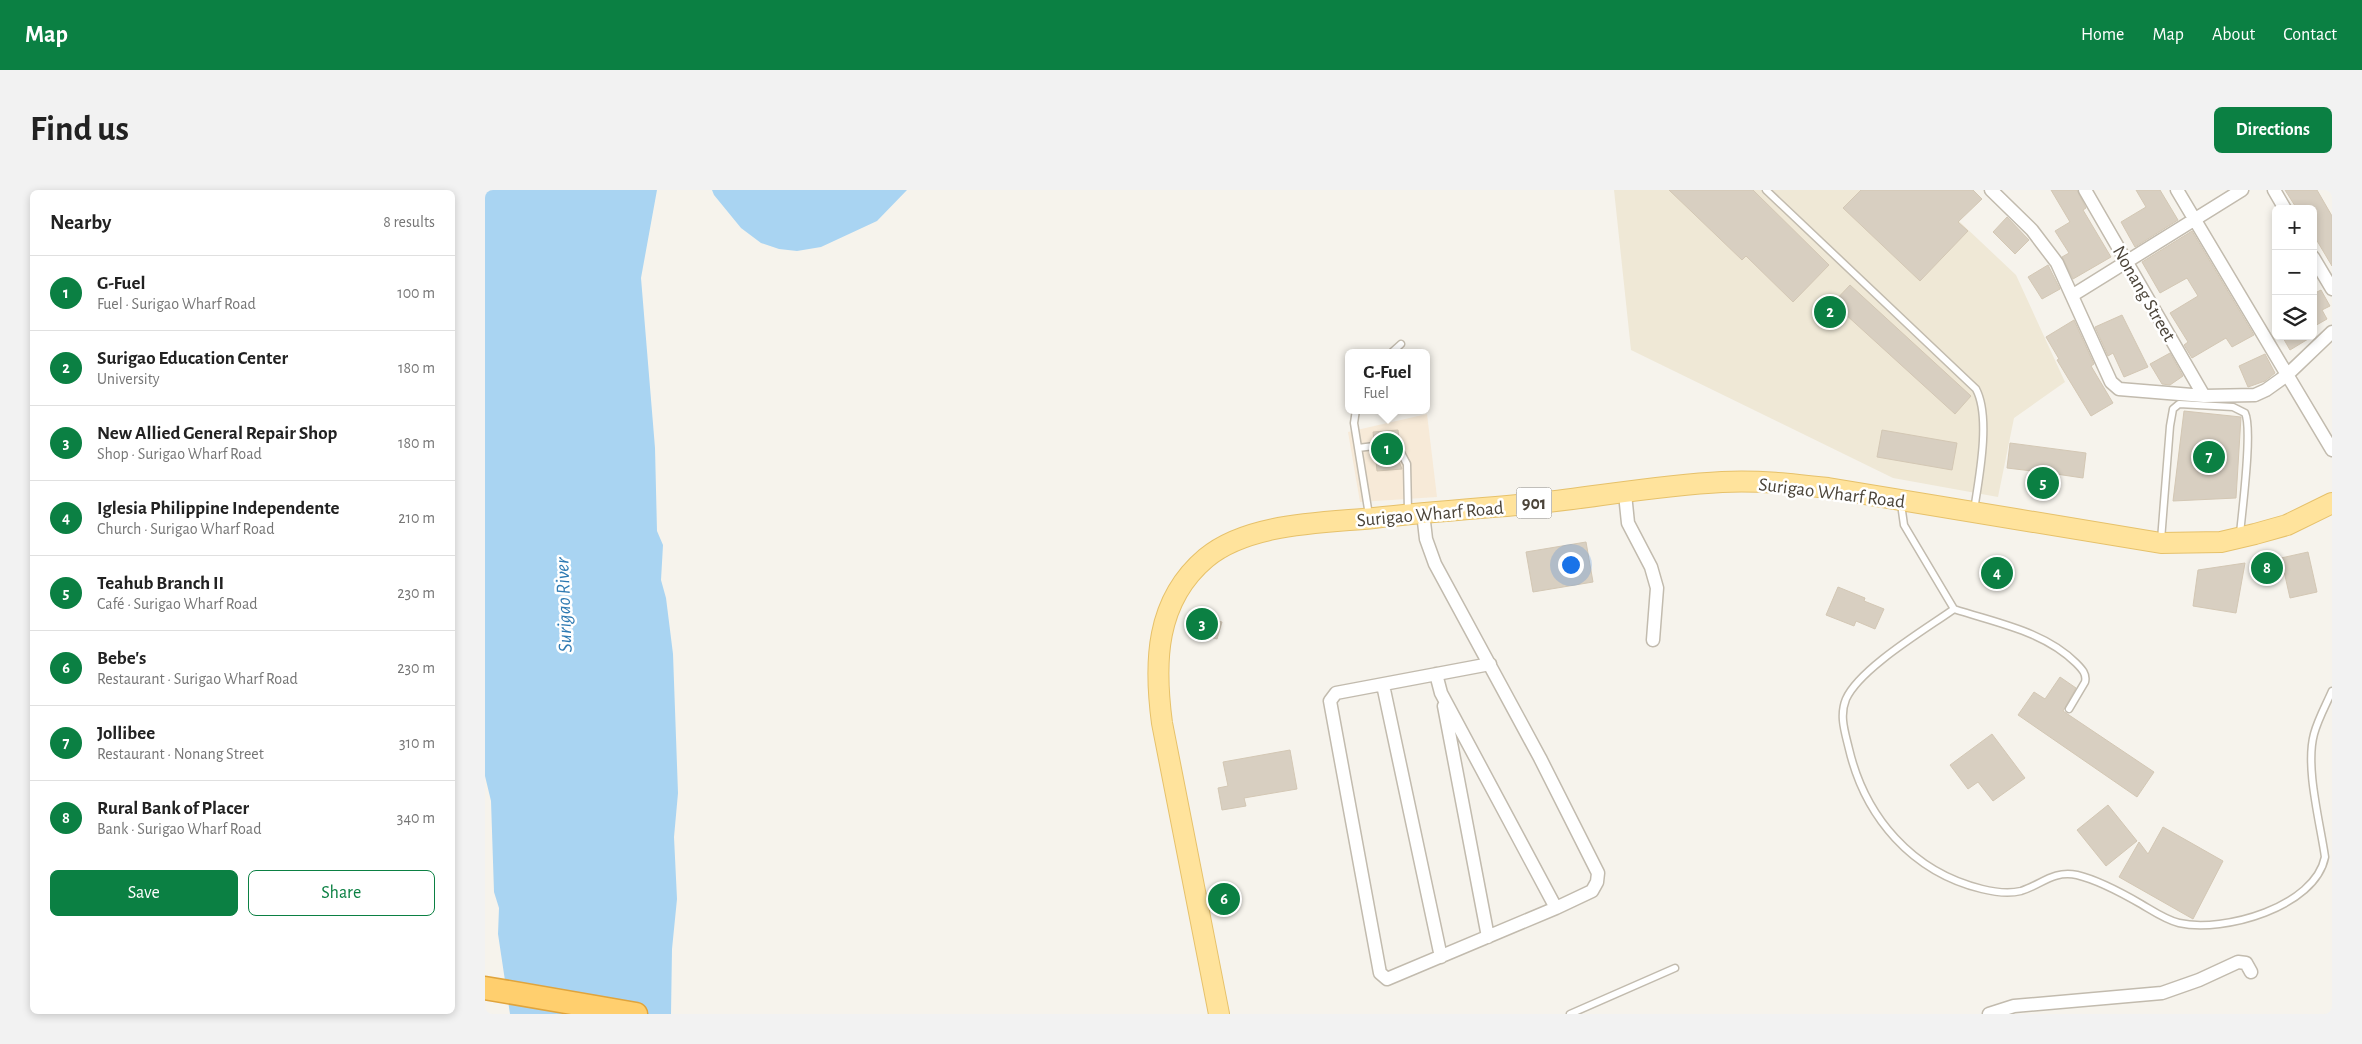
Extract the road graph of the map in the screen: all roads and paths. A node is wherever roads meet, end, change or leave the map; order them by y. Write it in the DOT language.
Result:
graph roads {
  1 [pos="1766,190"];
  2 [pos="1991,190"];
  3 [pos="2085,190"];
  4 [pos="2177,190"];
  5 [pos="2242,190"];
  6 [pos="2274,190"];
  7 [pos="2283,205"];
  8 [pos="2194,219"];
  9 [pos="2127,260"];
  10 [pos="2317,263"];
  11 [pos="2332,288"];
  12 [pos="2073,295"];
  13 [pos="2332,332"];
  14 [pos="1401,344"];
  15 [pos="1395,349"];
  16 [pos="2287,375"];
  17 [pos="2204,396"];
  18 [pos="1355,414"];
  19 [pos="1374,446"];
  20 [pos="1358,448"];
  21 [pos="2332,450"];
  22 [pos="1400,451"];
  23 [pos="1625,494"];
  24 [pos="1901,500"];
  25 [pos="2332,503"];
  26 [pos="1973,513"];
  27 [pos="1416,514"];
  28 [pos="1369,518"];
  29 [pos="2240,538"];
  30 [pos="2161,543"];
  31 [pos="1954,609"];
  32 [pos="1653,640"];
  33 [pos="1490,664"];
  34 [pos="1436,674"];
  35 [pos="1383,685"];
  36 [pos="2332,691"];
  37 [pos="1441,693"];
  38 [pos="2069,709"];
  39 [pos="1556,908"];
  40 [pos="1488,937"];
  41 [pos="1441,957"];
  42 [pos="1675,968"];
  43 [pos="2251,972"];
  44 [pos="487,989"];
  45 [pos="636,1014"];
  46 [pos="1219,1014"];
  47 [pos="1570,1014"];
  48 [pos="1989,1014"];
  1 -- 26 [label="lane"];
  2 -- 12 [label="street"];
  3 -- 9 [label="street, Nonang Street"];
  4 -- 8 [label="street"];
  5 -- 8 [label="street"];
  6 -- 7 [label="street"];
  8 -- 9 [label="street"];
  8 -- 16 [label="street"];
  9 -- 12 [label="street"];
  9 -- 17 [label="street, Nonang Street"];
  10 -- 11 [label="street"];
  12 -- 17 [label="street"];
  13 -- 16 [label="street"];
  14 -- 15 [label="lane"];
  16 -- 17 [label="street"];
  16 -- 21 [label="street"];
  18 -- 20 [label="lane"];
  19 -- 20 [label="lane"];
  20 -- 28 [label="lane"];
  22 -- 27 [label="lane"];
  23 -- 24 [label="main road, Surigao Wharf Road / 901"];
  23 -- 27 [label="main road, Surigao Wharf Road / 901"];
  23 -- 32 [label="street"];
  24 -- 26 [label="main road, Surigao Wharf Road / 901"];
  24 -- 31 [label="lane"];
  25 -- 29 [label="main road, Surigao Wharf Road / 901"];
  26 -- 30 [label="main road, Surigao Wharf Road / 901"];
  27 -- 28 [label="main road, Surigao Wharf Road / 901"];
  27 -- 33 [label="street"];
  28 -- 46 [label="main road, Surigao Wharf Road / 901"];
  29 -- 30 [label="main road, Surigao Wharf Road / 901"];
  29 -- 30 [label="lane"];
  31 -- 36 [label="lane"];
  31 -- 38 [label="lane"];
  33 -- 34 [label="street"];
  33 -- 39 [label="street"];
  34 -- 35 [label="street"];
  34 -- 37 [label="street"];
  35 -- 41 [label="street"];
  35 -- 41 [label="street"];
  37 -- 39 [label="street"];
  37 -- 40 [label="street"];
  39 -- 40 [label="street"];
  40 -- 41 [label="street"];
  42 -- 47 [label="lane"];
  43 -- 48 [label="street"];
  44 -- 45 [label="highway"];
}
